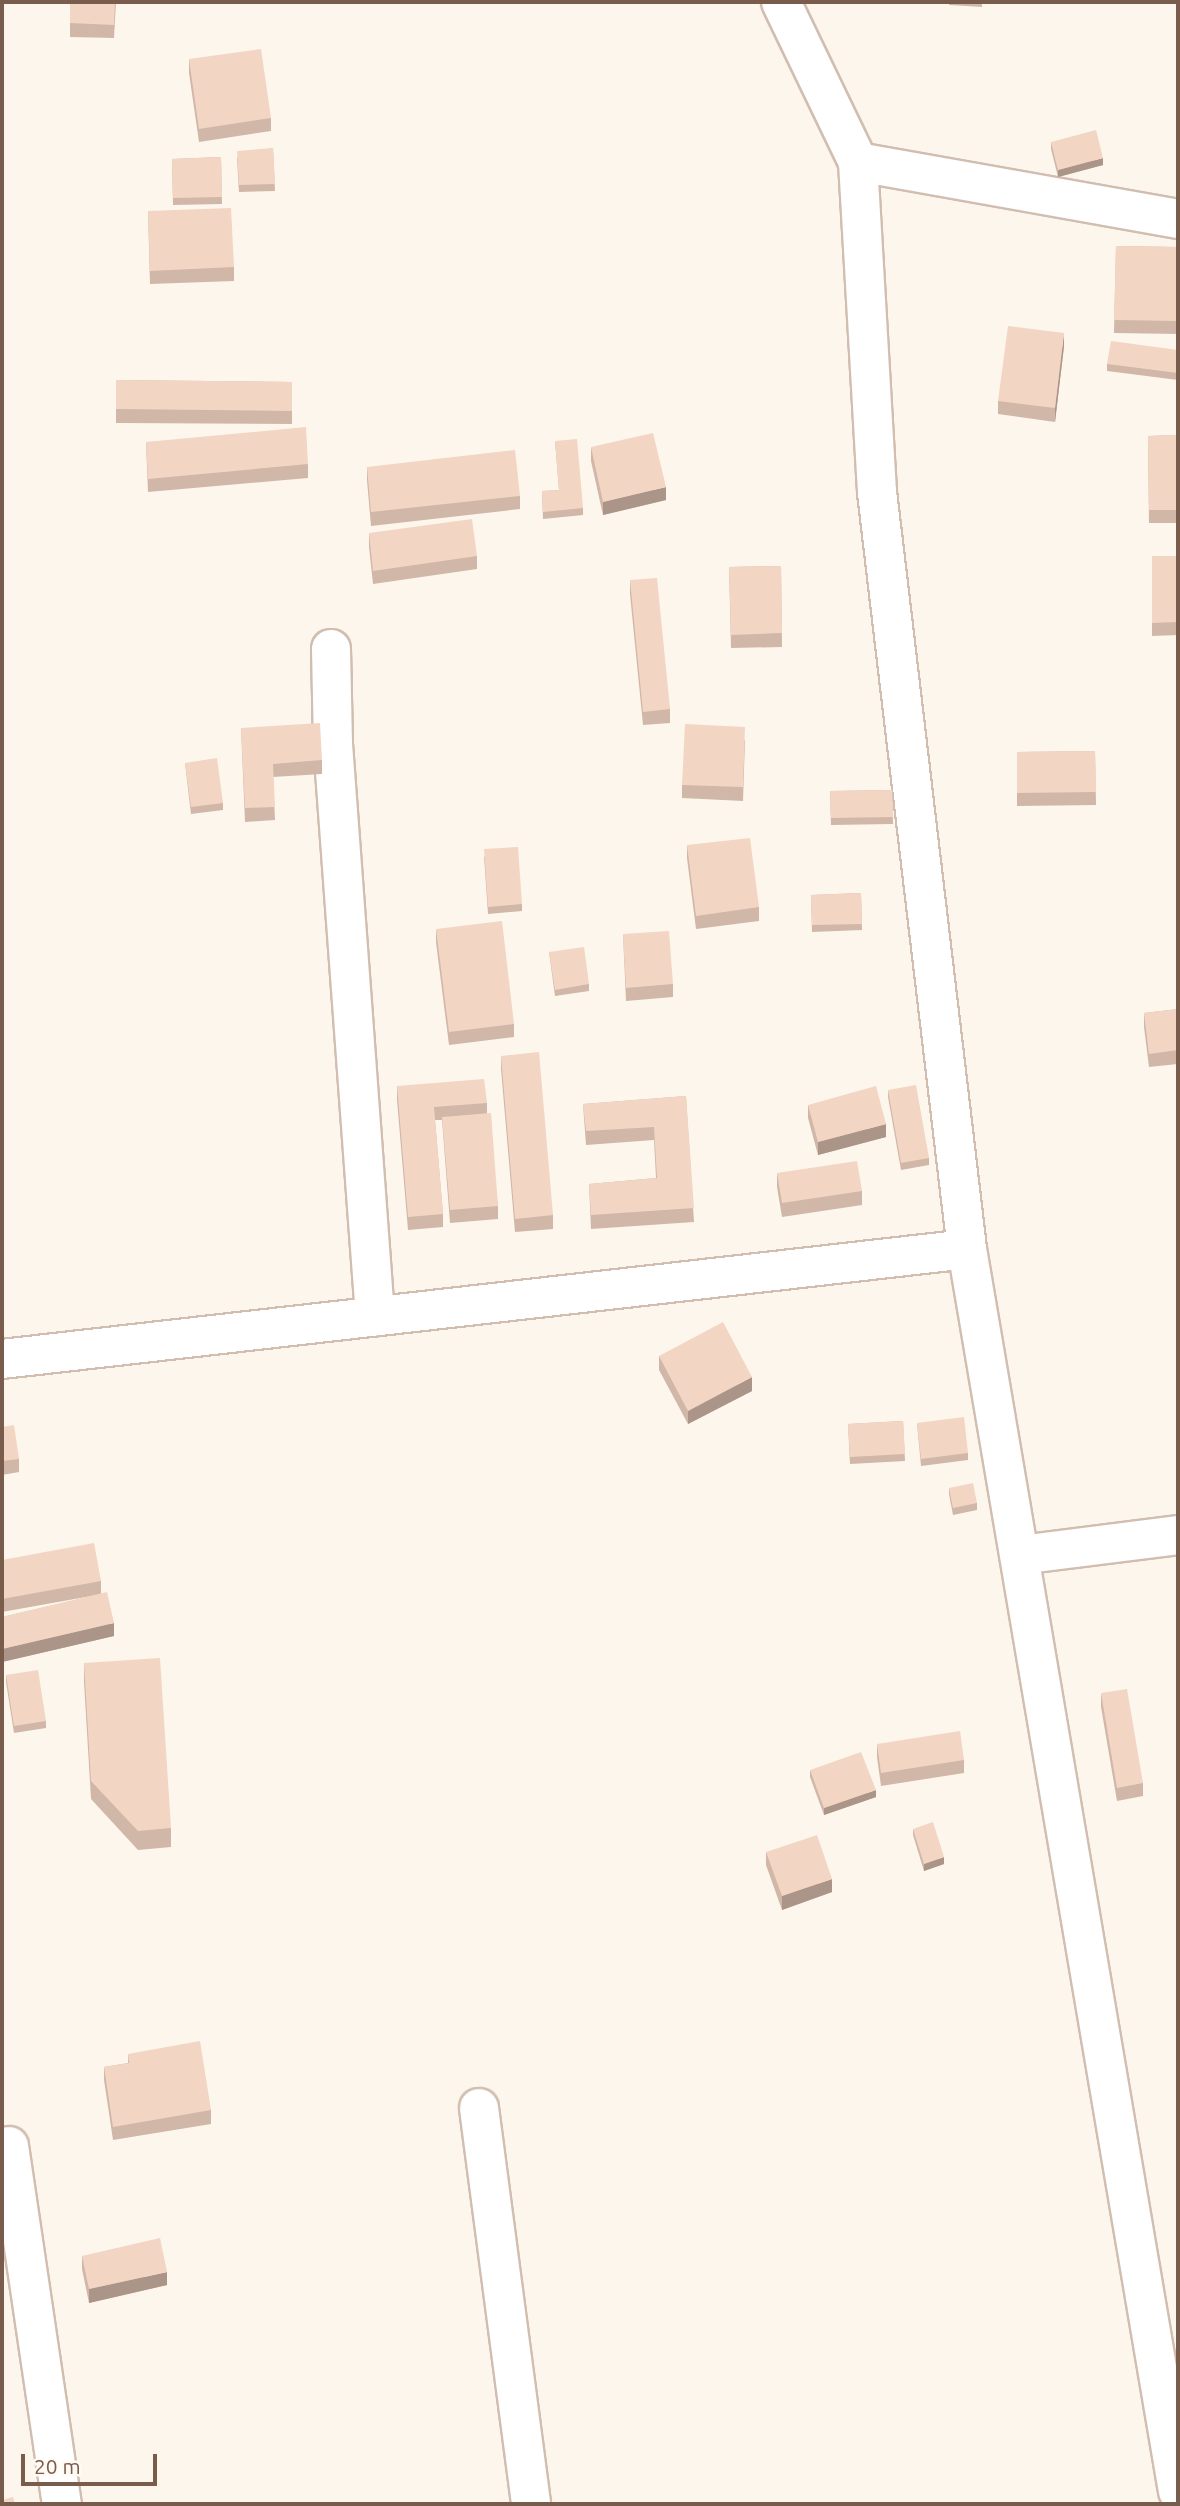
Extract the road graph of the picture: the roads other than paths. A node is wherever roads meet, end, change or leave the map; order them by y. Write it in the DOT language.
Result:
graph roads {
  1 [pos="781,2"];
  2 [pos="858,162"];
  3 [pos="1178,219"];
  4 [pos="331,649"];
  5 [pos="967,1249"];
  6 [pos="375,1316"];
  7 [pos="2,1359"];
  8 [pos="1178,1535"];
  9 [pos="1020,1555"];
  10 [pos="479,2108"];
  11 [pos="9,2146"];
  12 [pos="1178,2491"];
  13 [pos="62,2504"];
  14 [pos="531,2504"];
  1 -- 2 [label="street"];
  2 -- 3 [label="street"];
  2 -- 5 [label="street"];
  4 -- 6 [label="street"];
  5 -- 6 [label="street"];
  5 -- 9 [label="street"];
  6 -- 7 [label="street"];
  8 -- 9 [label="street"];
  9 -- 12 [label="street"];
  10 -- 14 [label="street"];
  11 -- 13 [label="street"];
}
